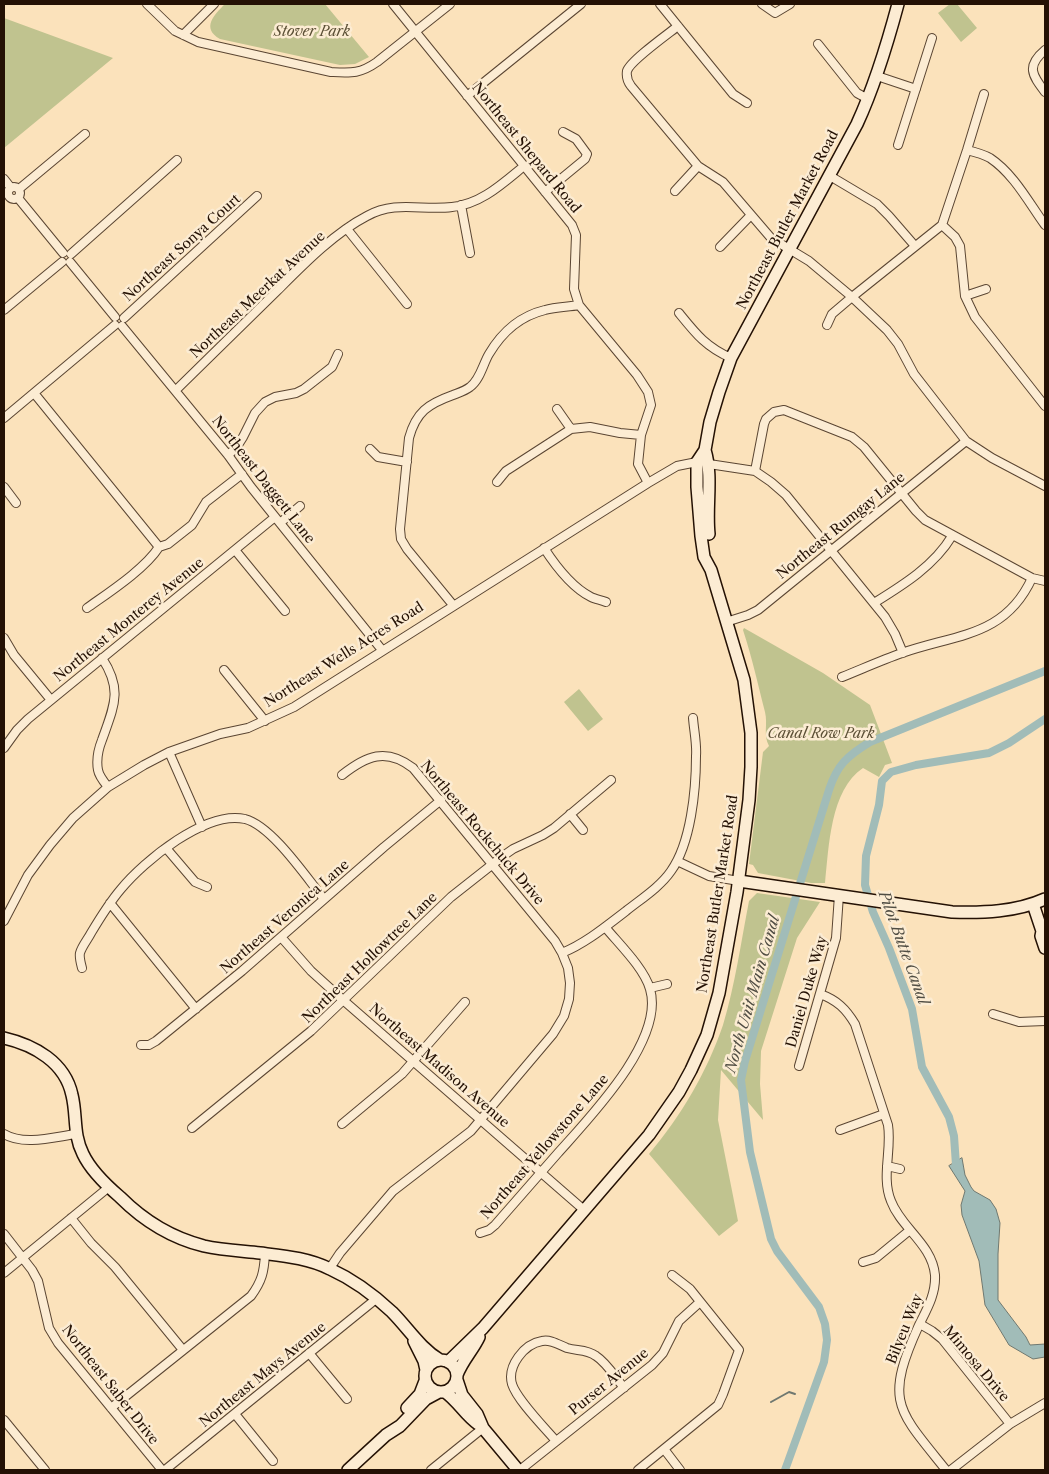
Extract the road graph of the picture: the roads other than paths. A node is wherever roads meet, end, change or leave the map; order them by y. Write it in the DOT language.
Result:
graph roads {
  1 [pos="147,4"];
  2 [pos="214,4"];
  3 [pos="393,4"];
  4 [pos="450,4"];
  5 [pos="581,4"];
  6 [pos="660,4"];
  7 [pos="762,4"];
  8 [pos="790,4"];
  9 [pos="898,4"];
  10 [pos="678,26"];
  11 [pos="416,32"];
  12 [pos="183,35"];
  13 [pos="932,38"];
  14 [pos="818,44"];
  15 [pos="1045,50"];
  16 [pos="877,76"];
  17 [pos="916,89"];
  18 [pos="1045,92"];
  19 [pos="984,94"];
  20 [pos="467,96"];
  21 [pos="868,99"];
  22 [pos="748,103"];
  23 [pos="563,132"];
  24 [pos="85,134"];
  25 [pos="898,145"];
  26 [pos="968,150"];
  27 [pos="177,160"];
  28 [pos="524,166"];
  29 [pos="698,166"];
  30 [pos="830,176"];
  31 [pos="4,179"];
  32 [pos="675,191"];
  33 [pos="545,192"];
  34 [pos="12,195"];
  35 [pos="257,196"];
  36 [pos="461,205"];
  37 [pos="751,215"];
  38 [pos="942,225"];
  39 [pos="1045,225"];
  40 [pos="347,229"];
  41 [pos="915,246"];
  42 [pos="720,247"];
  43 [pos="790,249"];
  44 [pos="470,253"];
  45 [pos="67,258"];
  46 [pos="986,289"];
  47 [pos="965,296"];
  48 [pos="852,297"];
  49 [pos="407,304"];
  50 [pos="579,305"];
  51 [pos="4,310"];
  52 [pos="678,313"];
  53 [pos="119,321"];
  54 [pos="827,325"];
  55 [pos="338,354"];
  56 [pos="731,358"];
  57 [pos="176,390"];
  58 [pos="34,393"];
  59 [pos="1045,406"];
  60 [pos="557,409"];
  61 [pos="4,418"];
  62 [pos="571,430"];
  63 [pos="641,435"];
  64 [pos="966,441"];
  65 [pos="370,449"];
  66 [pos="705,450"];
  67 [pos="228,455"];
  68 [pos="407,462"];
  69 [pos="698,462"];
  70 [pos="709,464"];
  71 [pos="755,472"];
  72 [pos="242,474"];
  73 [pos="497,482"];
  74 [pos="648,483"];
  75 [pos="1045,486"];
  76 [pos="4,487"];
  77 [pos="901,493"];
  78 [pos="16,503"];
  79 [pos="300,506"];
  80 [pos="277,520"];
  81 [pos="952,536"];
  82 [pos="159,547"];
  83 [pos="544,548"];
  84 [pos="235,550"];
  85 [pos="830,551"];
  86 [pos="712,565"];
  87 [pos="1032,578"];
  88 [pos="1045,581"];
  89 [pos="606,602"];
  90 [pos="874,603"];
  91 [pos="452,605"];
  92 [pos="87,608"];
  93 [pos="285,611"];
  94 [pos="726,622"];
  95 [pos="4,638"];
  96 [pos="382,650"];
  97 [pos="903,652"];
  98 [pos="102,658"];
  99 [pos="224,670"];
  100 [pos="842,677"];
  101 [pos="51,700"];
  102 [pos="693,718"];
  103 [pos="265,721"];
  104 [pos="4,748"];
  105 [pos="169,752"];
  106 [pos="342,775"];
  107 [pos="611,780"];
  108 [pos="108,787"];
  109 [pos="441,800"];
  110 [pos="570,814"];
  111 [pos="202,827"];
  112 [pos="583,830"];
  113 [pos="166,848"];
  114 [pos="677,861"];
  115 [pos="492,863"];
  116 [pos="739,881"];
  117 [pos="207,888"];
  118 [pos="845,896"];
  119 [pos="324,899"];
  120 [pos="1045,899"];
  121 [pos="110,903"];
  122 [pos="1033,904"];
  123 [pos="4,921"];
  124 [pos="605,927"];
  125 [pos="1044,932"];
  126 [pos="281,937"];
  127 [pos="1045,948"];
  128 [pos="562,953"];
  129 [pos="82,968"];
  130 [pos="667,984"];
  131 [pos="650,988"];
  132 [pos="820,994"];
  133 [pos="343,1000"];
  134 [pos="465,1002"];
  135 [pos="196,1008"];
  136 [pos="993,1014"];
  137 [pos="1045,1021"];
  138 [pos="4,1038"];
  139 [pos="141,1045"];
  140 [pos="415,1061"];
  141 [pos="799,1066"];
  142 [pos="884,1114"];
  143 [pos="481,1119"];
  144 [pos="342,1124"];
  145 [pos="192,1128"];
  146 [pos="840,1130"];
  147 [pos="4,1134"];
  148 [pos="76,1134"];
  149 [pos="888,1166"];
  150 [pos="900,1169"];
  151 [pos="542,1172"];
  152 [pos="109,1187"];
  153 [pos="584,1210"];
  154 [pos="71,1218"];
  155 [pos="910,1230"];
  156 [pos="480,1233"];
  157 [pos="4,1234"];
  158 [pos="266,1254"];
  159 [pos="24,1257"];
  160 [pos="862,1262"];
  161 [pos="330,1268"];
  162 [pos="4,1273"];
  163 [pos="672,1275"];
  164 [pos="376,1298"];
  165 [pos="700,1302"];
  166 [pos="920,1324"];
  167 [pos="483,1328"];
  168 [pos="412,1337"];
  169 [pos="183,1350"];
  170 [pos="310,1353"];
  171 [pos="444,1361"];
  172 [pos="426,1375"];
  173 [pos="457,1378"];
  174 [pos="624,1388"];
  175 [pos="442,1392"];
  176 [pos="347,1399"];
  177 [pos="1045,1403"];
  178 [pos="111,1408"];
  179 [pos="235,1414"];
  180 [pos="4,1420"];
  181 [pos="1010,1424"];
  182 [pos="484,1428"];
  183 [pos="386,1435"];
  184 [pos="556,1442"];
  185 [pos="664,1449"];
  186 [pos="273,1461"];
  187 [pos="45,1470"];
  188 [pos="163,1470"];
  189 [pos="348,1470"];
  190 [pos="431,1470"];
  191 [pos="519,1470"];
  192 [pos="638,1470"];
  193 [pos="680,1470"];
  194 [pos="946,1470"];
  195 [pos="951,1470"];
  1 -- 12 [label="street"];
  2 -- 12 [label="street"];
  3 -- 11 [label="street, Northeast Shepard Road"];
  4 -- 11 [label="street"];
  5 -- 20 [label="street"];
  6 -- 10 [label="street"];
  7 -- 8 [label="street"];
  9 -- 16 [label="main road, Northeast Butler Market Road"];
  10 -- 22 [label="street"];
  10 -- 29 [label="street"];
  11 -- 12 [label="street"];
  11 -- 20 [label="street, Northeast Shepard Road"];
  13 -- 17 [label="street"];
  14 -- 21 [label="street"];
  15 -- 18 [label="street"];
  16 -- 17 [label="street"];
  16 -- 21 [label="main road, Northeast Butler Market Road"];
  17 -- 25 [label="street"];
  19 -- 26 [label="street"];
  20 -- 28 [label="street, Northeast Shepard Road"];
  21 -- 30 [label="main road, Northeast Butler Market Road"];
  23 -- 33 [label="street"];
  24 -- 34 [label="street"];
  26 -- 38 [label="street"];
  26 -- 39 [label="street"];
  27 -- 45 [label="street"];
  28 -- 33 [label="street, Northeast Shepard Road"];
  28 -- 36 [label="street, Northeast Meerkat Avenue"];
  29 -- 32 [label="street"];
  29 -- 37 [label="street"];
  30 -- 41 [label="street"];
  30 -- 43 [label="main road, Northeast Butler Market Road"];
  31 -- 34 [label="street, Northeast Daggett Lane"];
  33 -- 50 [label="street, Northeast Shepard Road"];
  34 -- 45 [label="street, Northeast Daggett Lane"];
  35 -- 53 [label="street, Northeast Sonya Court"];
  36 -- 40 [label="street, Northeast Meerkat Avenue"];
  36 -- 44 [label="street"];
  37 -- 42 [label="street"];
  37 -- 43 [label="street"];
  38 -- 41 [label="street"];
  38 -- 47 [label="street"];
  40 -- 49 [label="street"];
  40 -- 57 [label="street, Northeast Meerkat Avenue"];
  41 -- 48 [label="street"];
  43 -- 48 [label="street"];
  43 -- 56 [label="main road, Northeast Butler Market Road"];
  45 -- 51 [label="street"];
  45 -- 53 [label="street, Northeast Daggett Lane"];
  46 -- 47 [label="street"];
  47 -- 59 [label="street"];
  48 -- 54 [label="street"];
  48 -- 64 [label="street"];
  50 -- 63 [label="street, Northeast Shepard Road"];
  50 -- 68 [label="street"];
  52 -- 56 [label="street"];
  53 -- 57 [label="street, Northeast Daggett Lane"];
  53 -- 58 [label="street, Northeast Sonya Court"];
  55 -- 67 [label="street"];
  56 -- 66 [label="main road, Northeast Butler Market Road"];
  57 -- 67 [label="street, Northeast Daggett Lane"];
  58 -- 61 [label="street, Northeast Sonya Court"];
  58 -- 82 [label="street"];
  60 -- 62 [label="street"];
  62 -- 63 [label="street"];
  62 -- 73 [label="street"];
  63 -- 74 [label="street, Northeast Shepard Road"];
  64 -- 75 [label="street"];
  64 -- 77 [label="street, Northeast Rumgay Lane"];
  65 -- 68 [label="street"];
  66 -- 69 [label="main road, Northeast Butler Market Road"];
  66 -- 70 [label="main road, Northeast Butler Market Road"];
  67 -- 72 [label="street, Northeast Daggett Lane"];
  68 -- 91 [label="street"];
  69 -- 70 [label="main road, Northeast Wells Acres Road"];
  69 -- 74 [label="street, Northeast Wells Acres Road"];
  69 -- 86 [label="main road, Northeast Butler Market Road"];
  70 -- 71 [label="street"];
  70 -- 86 [label="main road, Northeast Butler Market Road"];
  71 -- 77 [label="street"];
  71 -- 85 [label="street"];
  72 -- 80 [label="street, Northeast Daggett Lane"];
  72 -- 82 [label="street"];
  74 -- 83 [label="street, Northeast Wells Acres Road"];
  76 -- 78 [label="street"];
  77 -- 81 [label="street"];
  77 -- 85 [label="street, Northeast Rumgay Lane"];
  79 -- 80 [label="street, Northeast Monterey Avenue"];
  80 -- 84 [label="street, Northeast Monterey Avenue"];
  80 -- 96 [label="street, Northeast Daggett Lane"];
  81 -- 87 [label="street"];
  81 -- 90 [label="street"];
  82 -- 92 [label="street"];
  83 -- 89 [label="street"];
  83 -- 91 [label="street, Northeast Wells Acres Road"];
  84 -- 93 [label="street"];
  84 -- 98 [label="street, Northeast Monterey Avenue"];
  85 -- 90 [label="street"];
  85 -- 94 [label="street, Northeast Rumgay Lane"];
  86 -- 94 [label="main road, Northeast Butler Market Road"];
  87 -- 88 [label="street"];
  87 -- 97 [label="street"];
  90 -- 97 [label="street"];
  91 -- 96 [label="street, Northeast Wells Acres Road"];
  94 -- 116 [label="main road, Northeast Butler Market Road"];
  95 -- 101 [label="street"];
  96 -- 103 [label="street, Northeast Wells Acres Road"];
  97 -- 100 [label="street"];
  98 -- 101 [label="street, Northeast Monterey Avenue"];
  98 -- 108 [label="street"];
  99 -- 103 [label="street"];
  101 -- 104 [label="street, Northeast Monterey Avenue"];
  102 -- 114 [label="street"];
  103 -- 105 [label="street, Northeast Wells Acres Road"];
  105 -- 108 [label="street, Northeast Wells Acres Road"];
  105 -- 111 [label="street"];
  106 -- 109 [label="street, Northeast Rockchuck Drive"];
  107 -- 110 [label="street, Northeast Hollowtree Lane"];
  108 -- 123 [label="street, Northeast Wells Acres Road"];
  109 -- 115 [label="street, Northeast Rockchuck Drive"];
  109 -- 119 [label="street, Northeast Veronica Lane"];
  110 -- 112 [label="street"];
  110 -- 115 [label="street, Northeast Hollowtree Lane"];
  111 -- 113 [label="street"];
  111 -- 119 [label="street"];
  113 -- 117 [label="street"];
  113 -- 121 [label="street"];
  114 -- 116 [label="street"];
  114 -- 124 [label="street"];
  115 -- 128 [label="street, Northeast Rockchuck Drive"];
  115 -- 133 [label="street, Northeast Hollowtree Lane"];
  116 -- 118 [label="main road"];
  116 -- 153 [label="main road, Northeast Butler Market Road"];
  118 -- 122 [label="main road"];
  118 -- 132 [label="street, Daniel Duke Way"];
  119 -- 126 [label="street, Northeast Veronica Lane"];
  120 -- 122 [label="main road"];
  121 -- 129 [label="street"];
  121 -- 135 [label="street"];
  122 -- 125 [label="main road"];
  124 -- 128 [label="street"];
  124 -- 131 [label="street, Northeast Yellowstone Lane"];
  125 -- 127 [label="main road"];
  126 -- 133 [label="street, Northeast Madison Avenue"];
  126 -- 135 [label="street, Northeast Veronica Lane"];
  128 -- 143 [label="street, Northeast Rockchuck Drive"];
  130 -- 131 [label="street"];
  131 -- 151 [label="street, Northeast Yellowstone Lane"];
  132 -- 141 [label="street, Daniel Duke Way"];
  132 -- 142 [label="street, Bilyeu Way"];
  133 -- 140 [label="street, Northeast Madison Avenue"];
  133 -- 145 [label="street, Northeast Hollowtree Lane"];
  134 -- 140 [label="street"];
  135 -- 139 [label="street, Northeast Veronica Lane"];
  136 -- 137 [label="street"];
  138 -- 148 [label="main road"];
  140 -- 143 [label="street, Northeast Madison Avenue"];
  140 -- 144 [label="street"];
  142 -- 146 [label="street"];
  142 -- 149 [label="street, Bilyeu Way"];
  143 -- 151 [label="street, Northeast Madison Avenue"];
  143 -- 161 [label="street, Northeast Rockchuck Drive"];
  147 -- 148 [label="street"];
  148 -- 152 [label="main road"];
  149 -- 150 [label="street"];
  149 -- 155 [label="street, Bilyeu Way"];
  151 -- 153 [label="street, Northeast Madison Avenue"];
  151 -- 156 [label="street, Northeast Yellowstone Lane"];
  152 -- 154 [label="street"];
  152 -- 158 [label="main road"];
  153 -- 167 [label="main road, Northeast Butler Market Road"];
  154 -- 159 [label="street"];
  154 -- 169 [label="street"];
  155 -- 160 [label="street"];
  155 -- 166 [label="street, Bilyeu Way"];
  157 -- 159 [label="street, Northeast Saber Drive"];
  158 -- 161 [label="main road"];
  158 -- 169 [label="street"];
  159 -- 162 [label="street"];
  159 -- 178 [label="street, Northeast Saber Drive"];
  161 -- 164 [label="main road"];
  163 -- 165 [label="street"];
  164 -- 168 [label="main road"];
  164 -- 170 [label="street, Northeast Mays Avenue"];
  165 -- 174 [label="street, Purser Avenue"];
  165 -- 185 [label="street"];
  166 -- 181 [label="street, Mimosa Drive"];
  166 -- 194 [label="street, Bilyeu Way"];
  167 -- 171 [label="main road, Northeast Butler Market Road"];
  167 -- 173 [label="main road, Northeast Butler Market Road"];
  168 -- 171 [label="main road"];
  168 -- 172 [label="main road"];
  169 -- 178 [label="street"];
  170 -- 176 [label="street"];
  170 -- 179 [label="street, Northeast Mays Avenue"];
  171 -- 172 [label="main road"];
  171 -- 173 [label="main road"];
  172 -- 175 [label="main road"];
  172 -- 183 [label="main road"];
  173 -- 175 [label="main road"];
  173 -- 182 [label="main road"];
  174 -- 184 [label="street, Purser Avenue"];
  174 -- 184 [label="street"];
  175 -- 182 [label="main road"];
  175 -- 183 [label="main road"];
  177 -- 181 [label="street"];
  178 -- 188 [label="street, Northeast Saber Drive"];
  179 -- 186 [label="street"];
  179 -- 188 [label="street, Northeast Mays Avenue"];
  180 -- 187 [label="street"];
  181 -- 195 [label="street"];
  182 -- 190 [label="street"];
  182 -- 191 [label="main road"];
  183 -- 189 [label="main road"];
  184 -- 191 [label="street, Purser Avenue"];
  185 -- 192 [label="street"];
  185 -- 193 [label="street"];
}
